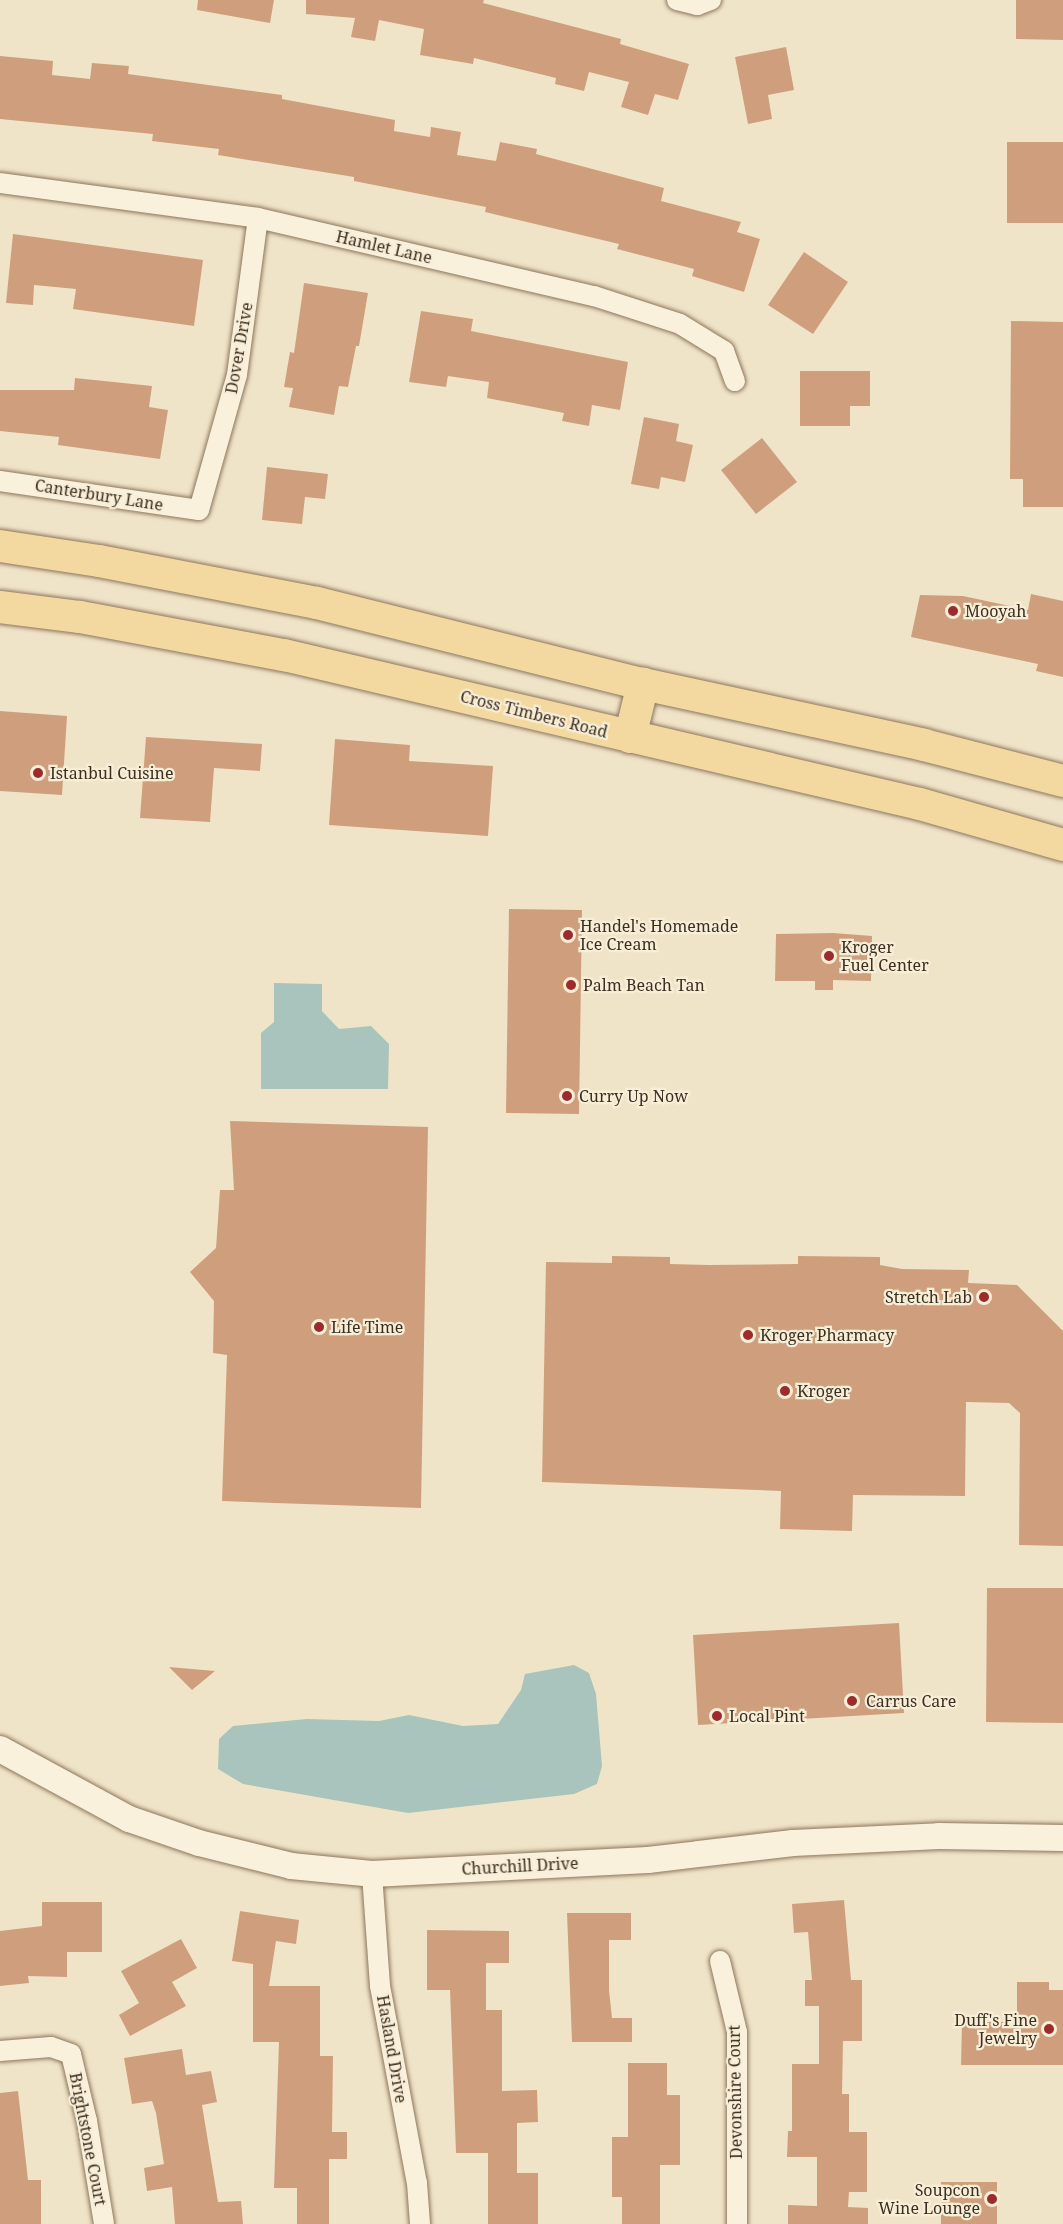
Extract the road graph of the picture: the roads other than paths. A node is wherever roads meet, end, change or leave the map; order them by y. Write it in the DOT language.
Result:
graph roads {
  1 [pos="677,0"];
  2 [pos="704,3"];
  3 [pos="0,183"];
  4 [pos="258,218"];
  5 [pos="735,381"];
  6 [pos="0,481"];
  7 [pos="198,510"];
  8 [pos="0,546"];
  9 [pos="0,607"];
  10 [pos="643,684"];
  11 [pos="630,737"];
  12 [pos="1063,781"];
  13 [pos="1063,845"];
  14 [pos="0,1749"];
  15 [pos="1063,1838"];
  16 [pos="372,1874"];
  17 [pos="720,1961"];
  18 [pos="0,2051"];
  19 [pos="104,2224"];
  20 [pos="420,2224"];
  21 [pos="737,2224"];
  1 -- 2 [label="street"];
  3 -- 4 [label="street, Hamlet Lane"];
  4 -- 5 [label="street, Hamlet Lane"];
  4 -- 7 [label="street, Dover Drive"];
  6 -- 7 [label="street, Canterbury Lane"];
  8 -- 10 [label="main road"];
  9 -- 11 [label="main road, Cross Timbers Road"];
  10 -- 11 [label="main road"];
  10 -- 12 [label="main road"];
  11 -- 13 [label="main road, Cross Timbers Road"];
  14 -- 16 [label="street, Churchill Drive"];
  15 -- 16 [label="street, Churchill Drive"];
  16 -- 20 [label="street, Hasland Drive"];
  17 -- 21 [label="street, Devonshire Court"];
  18 -- 19 [label="street, Brightstone Court"];
}
